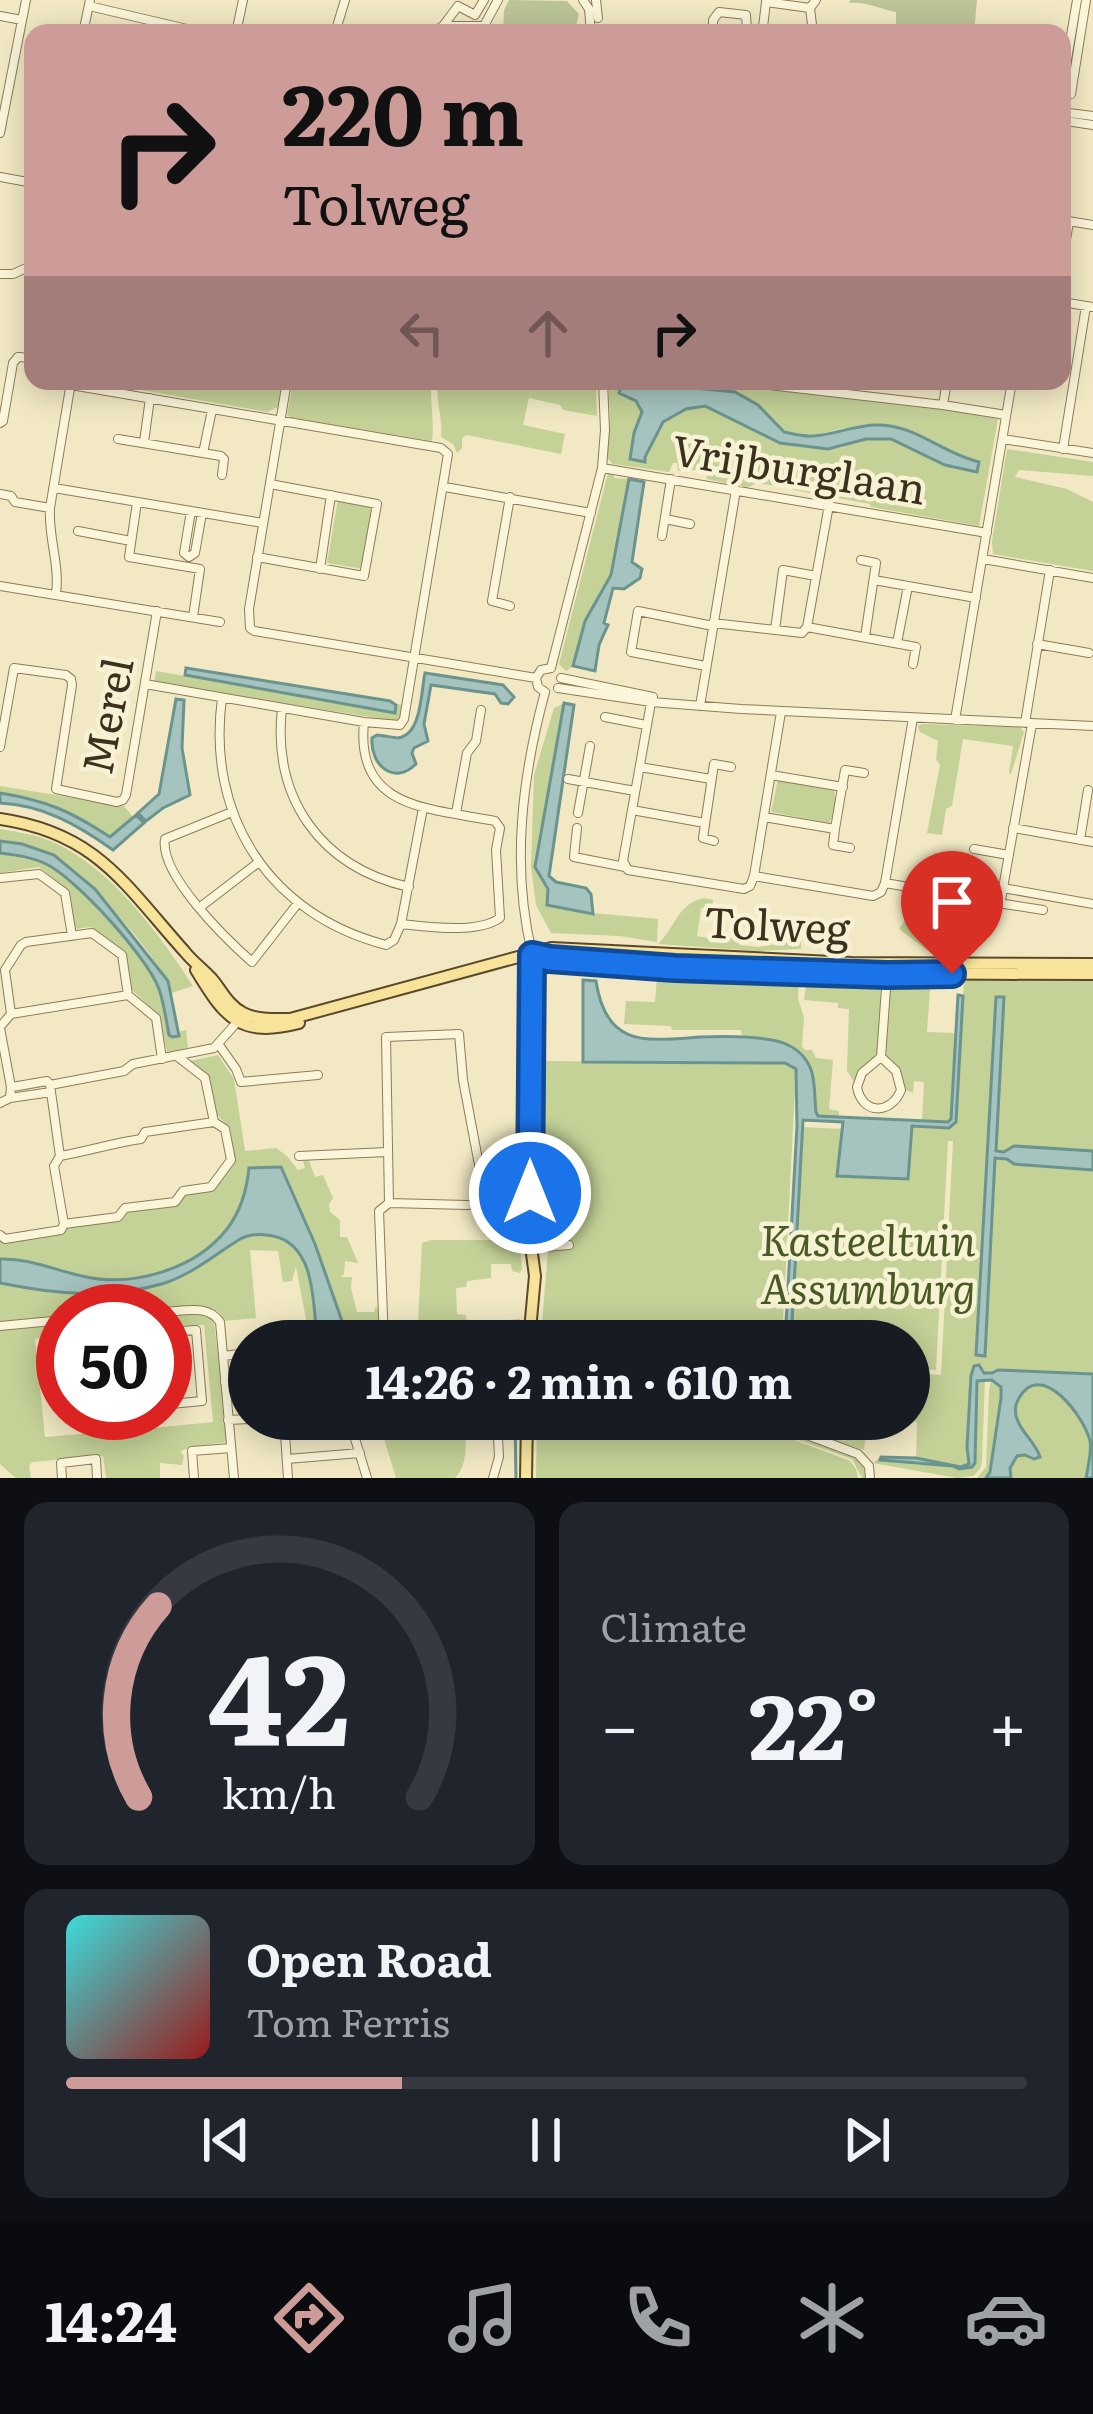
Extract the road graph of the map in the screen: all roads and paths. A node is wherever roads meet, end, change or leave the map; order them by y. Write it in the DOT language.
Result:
graph roads {
  1 [pos="26,0"];
  2 [pos="484,0"];
  3 [pos="596,0"];
  4 [pos="1082,0"];
  5 [pos="89,3"];
  6 [pos="813,4"];
  7 [pos="475,15"];
  8 [pos="0,16"];
  9 [pos="598,19"];
  10 [pos="22,20"];
  11 [pos="170,24"];
  12 [pos="444,24"];
  13 [pos="483,24"];
  14 [pos="713,24"];
  15 [pos="747,24"];
  16 [pos="763,24"];
  17 [pos="1071,67"];
  18 [pos="0,72"];
  19 [pos="12,74"];
  20 [pos="1,116"];
  21 [pos="0,133"];
  22 [pos="1090,307"];
  23 [pos="24,357"];
  24 [pos="70,390"];
  25 [pos="108,390"];
  26 [pos="286,390"];
  27 [pos="603,390"];
  28 [pos="838,390"];
  29 [pos="946,390"];
  30 [pos="1010,390"];
  31 [pos="150,398"];
  32 [pos="943,405"];
  33 [pos="212,410"];
  34 [pos="1006,415"];
  35 [pos="281,421"];
  36 [pos="0,422"];
  37 [pos="118,439"];
  38 [pos="1004,439"];
  39 [pos="144,442"];
  40 [pos="1063,449"];
  41 [pos="203,453"];
  42 [pos="1093,454"];
  43 [pos="602,468"];
  44 [pos="222,475"];
  45 [pos="671,479"];
  46 [pos="270,484"];
  47 [pos="445,487"];
  48 [pos="54,488"];
  49 [pos="736,490"];
  50 [pos="0,494"];
  51 [pos="331,495"];
  52 [pos="510,497"];
  53 [pos="137,502"];
  54 [pos="829,505"];
  55 [pos="50,508"];
  56 [pos="196,512"];
  57 [pos="591,513"];
  58 [pos="665,519"];
  59 [pos="263,524"];
  60 [pos="690,524"];
  61 [pos="78,531"];
  62 [pos="987,532"];
  63 [pos="662,536"];
  64 [pos="130,541"];
  65 [pos="257,557"];
  66 [pos="983,559"];
  67 [pos="861,560"];
  68 [pos="320,568"];
  69 [pos="1049,570"];
  70 [pos="816,576"];
  71 [pos="1093,578"];
  72 [pos="874,580"];
  73 [pos="0,586"];
  74 [pos="908,586"];
  75 [pos="56,594"];
  76 [pos="976,598"];
  77 [pos="510,606"];
  78 [pos="157,611"];
  79 [pos="194,617"];
  80 [pos="220,622"];
  81 [pos="713,624"];
  82 [pos="807,627"];
  83 [pos="775,630"];
  84 [pos="865,637"];
  85 [pos="897,643"];
  86 [pos="1037,644"];
  87 [pos="1089,653"];
  88 [pos="413,656"];
  89 [pos="913,664"];
  90 [pos="706,666"];
  91 [pos="550,668"];
  92 [pos="536,678"];
  93 [pos="560,683"];
  94 [pos="145,684"];
  95 [pos="545,692"];
  96 [pos="222,698"];
  97 [pos="651,700"];
  98 [pos="700,706"];
  99 [pos="283,707"];
  100 [pos="481,710"];
  101 [pos="781,712"];
  102 [pos="605,717"];
  103 [pos="914,718"];
  104 [pos="955,720"];
  105 [pos="364,722"];
  106 [pos="1029,723"];
  107 [pos="646,725"];
  108 [pos="1093,726"];
  109 [pos="590,746"];
  110 [pos="0,747"];
  111 [pos="640,767"];
  112 [pos="731,767"];
  113 [pos="864,773"];
  114 [pos="771,775"];
  115 [pos="568,778"];
  116 [pos="711,779"];
  117 [pos="583,782"];
  118 [pos="843,787"];
  119 [pos="635,791"];
  120 [pos="1089,794"];
  121 [pos="424,808"];
  122 [pos="632,810"];
  123 [pos="232,812"];
  124 [pos="456,813"];
  125 [pos="578,813"];
  126 [pos="764,817"];
  127 [pos="0,819"];
  128 [pos="705,823"];
  129 [pos="577,828"];
  130 [pos="1013,828"];
  131 [pos="836,829"];
  132 [pos="1080,840"];
  133 [pos="714,841"];
  134 [pos="1093,842"];
  135 [pos="850,848"];
  136 [pos="974,849"];
  137 [pos="1009,855"];
  138 [pos="259,862"];
  139 [pos="628,869"];
  140 [pos="754,875"];
  141 [pos="0,878"];
  142 [pos="885,883"];
  143 [pos="410,887"];
  144 [pos="1004,888"];
  145 [pos="997,902"];
  146 [pos="298,903"];
  147 [pos="1093,904"];
  148 [pos="199,908"];
  149 [pos="1043,910"];
  150 [pos="401,924"];
  151 [pos="72,935"];
  152 [pos="532,955"];
  153 [pos="1093,964"];
  154 [pos="1093,974"];
  155 [pos="887,975"];
  156 [pos="128,995"];
  157 [pos="11,1014"];
  158 [pos="241,1017"];
  159 [pos="0,1027"];
  160 [pos="219,1045"];
  161 [pos="178,1057"];
  162 [pos="881,1057"];
  163 [pos="162,1059"];
  164 [pos="318,1075"];
  165 [pos="11,1087"];
  166 [pos="51,1088"];
  167 [pos="5,1100"];
  168 [pos="214,1122"];
  169 [pos="387,1153"];
  170 [pos="60,1156"];
  171 [pos="299,1156"];
  172 [pos="485,1198"];
  173 [pos="530,1198"];
  174 [pos="389,1203"];
  175 [pos="64,1225"];
  176 [pos="0,1235"];
  177 [pos="568,1245"];
  178 [pos="532,1248"];
  179 [pos="192,1311"];
  180 [pos="384,1320"];
  181 [pos="532,1320"];
  182 [pos="36,1323"];
  183 [pos="0,1326"];
  184 [pos="166,1332"];
  185 [pos="223,1356"];
  186 [pos="228,1356"];
  187 [pos="225,1383"];
  188 [pos="228,1383"];
  189 [pos="228,1420"];
  190 [pos="230,1440"];
  191 [pos="286,1440"];
  192 [pos="356,1440"];
  193 [pos="498,1440"];
  194 [pos="527,1440"];
  195 [pos="821,1440"];
  196 [pos="231,1448"];
  197 [pos="360,1453"];
  198 [pos="287,1460"];
  199 [pos="62,1478"];
  200 [pos="98,1478"];
  201 [pos="194,1478"];
  202 [pos="234,1478"];
  203 [pos="288,1478"];
  204 [pos="368,1478"];
  205 [pos="494,1478"];
  206 [pos="526,1478"];
  207 [pos="870,1478"];
  1 -- 10 [label="street"];
  2 -- 7 [label="street"];
  3 -- 9 [label="street"];
  4 -- 17 [label="street"];
  5 -- 11 [label="street"];
  6 -- 16 [label="street"];
  7 -- 12 [label="street"];
  7 -- 13 [label="street"];
  8 -- 10 [label="street"];
  10 -- 19 [label="street"];
  14 -- 15 [label="street"];
  18 -- 19 [label="street"];
  19 -- 20 [label="street"];
  20 -- 21 [label="street"];
  22 -- 40 [label="street"];
  23 -- 36 [label="street"];
  24 -- 48 [label="street"];
  25 -- 31 [label="street"];
  26 -- 35 [label="street"];
  27 -- 43 [label="street"];
  28 -- 32 [label="street"];
  29 -- 32 [label="street"];
  30 -- 34 [label="street"];
  31 -- 33 [label="street"];
  31 -- 39 [label="street"];
  32 -- 34 [label="street"];
  33 -- 35 [label="street"];
  33 -- 41 [label="street"];
  34 -- 38 [label="street"];
  35 -- 46 [label="street"];
  35 -- 47 [label="street"];
  37 -- 39 [label="street"];
  38 -- 40 [label="street"];
  38 -- 62 [label="street"];
  39 -- 41 [label="street"];
  40 -- 42 [label="street"];
  41 -- 44 [label="street"];
  43 -- 45 [label="street, Vrijburglaan"];
  43 -- 57 [label="street"];
  45 -- 49 [label="street, Vrijburglaan"];
  45 -- 58 [label="street"];
  46 -- 51 [label="street"];
  46 -- 59 [label="street"];
  47 -- 52 [label="street"];
  47 -- 88 [label="street"];
  48 -- 53 [label="street"];
  48 -- 55 [label="street"];
  49 -- 54 [label="street, Vrijburglaan"];
  49 -- 81 [label="street"];
  50 -- 55 [label="street"];
  51 -- 68 [label="street"];
  51 -- 68 [label="street"];
  52 -- 57 [label="street"];
  52 -- 77 [label="street"];
  53 -- 56 [label="street"];
  53 -- 64 [label="street"];
  54 -- 62 [label="street, Vrijburglaan"];
  54 -- 70 [label="street"];
  55 -- 75 [label="street"];
  56 -- 56 [label="street"];
  56 -- 59 [label="street"];
  57 -- 91 [label="street"];
  58 -- 60 [label="street"];
  58 -- 63 [label="street"];
  59 -- 65 [label="street"];
  61 -- 64 [label="street"];
  62 -- 66 [label="street"];
  64 -- 79 [label="street"];
  65 -- 68 [label="street"];
  65 -- 88 [label="street"];
  66 -- 69 [label="street"];
  66 -- 76 [label="street"];
  67 -- 72 [label="street"];
  69 -- 71 [label="street"];
  69 -- 86 [label="street"];
  70 -- 82 [label="street"];
  70 -- 83 [label="street"];
  72 -- 74 [label="street"];
  72 -- 84 [label="street"];
  73 -- 75 [label="street"];
  74 -- 76 [label="street"];
  74 -- 85 [label="street"];
  75 -- 78 [label="street"];
  76 -- 104 [label="street"];
  78 -- 79 [label="street"];
  78 -- 94 [label="street, Merel"];
  79 -- 80 [label="street"];
  81 -- 83 [label="street"];
  81 -- 90 [label="street"];
  81 -- 90 [label="street"];
  82 -- 83 [label="street"];
  82 -- 84 [label="street"];
  84 -- 85 [label="street"];
  85 -- 89 [label="street"];
  86 -- 87 [label="street"];
  86 -- 106 [label="street"];
  88 -- 92 [label="street"];
  88 -- 105 [label="street"];
  90 -- 98 [label="street"];
  91 -- 92 [label="street"];
  91 -- 93 [label="street"];
  92 -- 95 [label="street"];
  93 -- 95 [label="street"];
  93 -- 97 [label="street"];
  94 -- 96 [label="street"];
  94 -- 110 [label="street, Merel"];
  95 -- 152 [label="street"];
  96 -- 99 [label="street"];
  96 -- 123 [label="street"];
  97 -- 98 [label="street"];
  97 -- 107 [label="street"];
  98 -- 101 [label="street"];
  99 -- 105 [label="street"];
  99 -- 143 [label="street"];
  100 -- 124 [label="street"];
  101 -- 103 [label="street"];
  101 -- 114 [label="street"];
  102 -- 107 [label="street"];
  103 -- 104 [label="street"];
  103 -- 142 [label="street"];
  104 -- 106 [label="street"];
  105 -- 121 [label="street"];
  106 -- 108 [label="street"];
  106 -- 130 [label="street"];
  107 -- 111 [label="street"];
  109 -- 117 [label="street"];
  111 -- 116 [label="street"];
  111 -- 119 [label="street"];
  112 -- 116 [label="street"];
  113 -- 118 [label="street"];
  114 -- 118 [label="street"];
  114 -- 126 [label="street"];
  115 -- 117 [label="street"];
  116 -- 128 [label="street"];
  117 -- 119 [label="street"];
  117 -- 125 [label="street"];
  118 -- 131 [label="street"];
  119 -- 122 [label="street"];
  120 -- 132 [label="street"];
  121 -- 124 [label="street"];
  121 -- 143 [label="street"];
  122 -- 128 [label="street"];
  122 -- 139 [label="street"];
  123 -- 138 [label="street"];
  123 -- 148 [label="street"];
  124 -- 150 [label="street"];
  126 -- 131 [label="street"];
  126 -- 140 [label="street"];
  127 -- 158 [label="main road"];
  128 -- 133 [label="street"];
  129 -- 139 [label="street"];
  130 -- 132 [label="street"];
  130 -- 137 [label="street"];
  131 -- 135 [label="street"];
  132 -- 134 [label="street"];
  136 -- 137 [label="street"];
  137 -- 144 [label="street"];
  138 -- 146 [label="street"];
  138 -- 148 [label="street"];
  139 -- 140 [label="street"];
  140 -- 142 [label="street"];
  141 -- 151 [label="street"];
  142 -- 145 [label="street"];
  143 -- 150 [label="street"];
  144 -- 145 [label="street"];
  144 -- 147 [label="street"];
  145 -- 149 [label="street"];
  146 -- 148 [label="street"];
  146 -- 150 [label="street"];
  151 -- 156 [label="street"];
  151 -- 157 [label="street"];
  152 -- 153 [label="main road, Tolweg"];
  152 -- 155 [label="main road, Tolweg"];
  152 -- 158 [label="main road, Tolweg"];
  152 -- 173 [label="main road"];
  154 -- 155 [label="main road, Tolweg"];
  155 -- 162 [label="street, Tolweg"];
  156 -- 157 [label="street"];
  156 -- 163 [label="street"];
  157 -- 159 [label="street"];
  158 -- 160 [label="street"];
  159 -- 165 [label="street"];
  160 -- 161 [label="street"];
  160 -- 164 [label="street"];
  161 -- 163 [label="street"];
  161 -- 168 [label="street"];
  162 -- 162 [label="street, Tolweg"];
  163 -- 166 [label="street"];
  165 -- 166 [label="street"];
  165 -- 167 [label="street"];
  166 -- 167 [label="street"];
  166 -- 170 [label="street"];
  168 -- 170 [label="street"];
  168 -- 175 [label="street"];
  169 -- 171 [label="street"];
  169 -- 172 [label="street"];
  169 -- 174 [label="street"];
  170 -- 175 [label="street"];
  172 -- 173 [label="street"];
  172 -- 174 [label="street"];
  173 -- 178 [label="main road"];
  174 -- 180 [label="street"];
  175 -- 176 [label="street"];
  177 -- 178 [label="street"];
  178 -- 181 [label="main road"];
  179 -- 185 [label="street"];
  182 -- 183 [label="street"];
  184 -- 184 [label="street"];
  185 -- 186 [label="street"];
  185 -- 187 [label="street"];
  187 -- 188 [label="street"];
  187 -- 189 [label="street"];
  190 -- 196 [label="street"];
  191 -- 198 [label="street"];
  192 -- 197 [label="street"];
  193 -- 205 [label="street"];
  194 -- 206 [label="main road"];
  195 -- 207 [label="street"];
  196 -- 201 [label="street"];
  196 -- 202 [label="street"];
  197 -- 198 [label="street"];
  197 -- 204 [label="street"];
  198 -- 203 [label="street"];
  199 -- 200 [label="street"];
}
